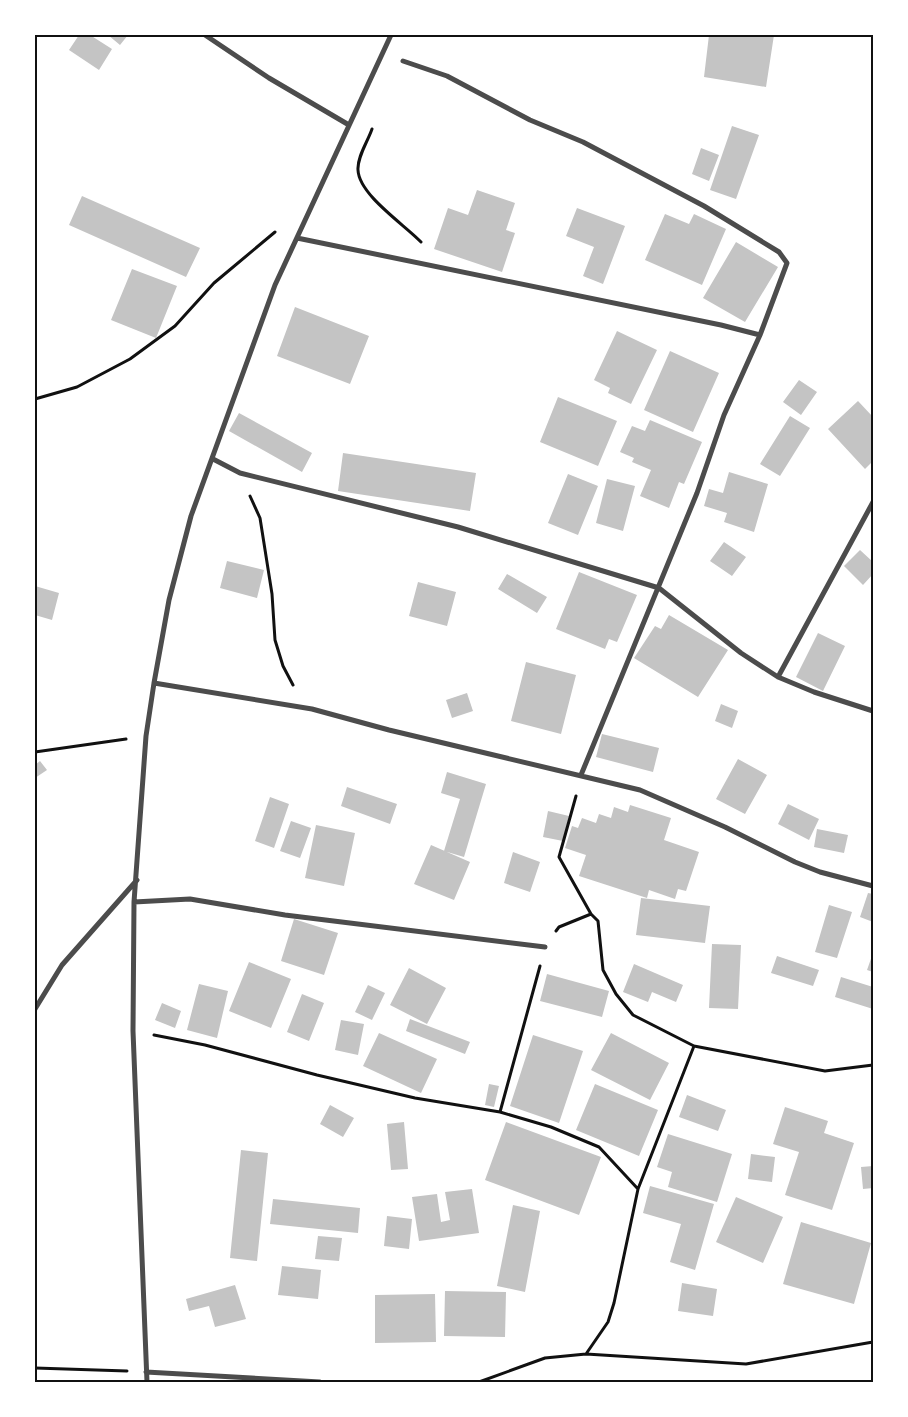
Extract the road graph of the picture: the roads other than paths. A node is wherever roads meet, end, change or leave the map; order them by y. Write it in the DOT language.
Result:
graph roads {
  1 [pos="205,35"];
  2 [pos="391,35"];
  3 [pos="403,61"];
  4 [pos="349,125"];
  5 [pos="297,238"];
  6 [pos="760,335"];
  7 [pos="213,459"];
  8 [pos="873,502"];
  9 [pos="659,588"];
  10 [pos="778,677"];
  11 [pos="154,683"];
  12 [pos="873,711"];
  13 [pos="581,775"];
  14 [pos="137,880"];
  15 [pos="873,886"];
  16 [pos="134,902"];
  17 [pos="545,948"];
  18 [pos="35,1009"];
  19 [pos="146,1372"];
  20 [pos="147,1382"];
  21 [pos="320,1382"];
  1 -- 4 [label="street"];
  2 -- 4 [label="street"];
  3 -- 6 [label="street"];
  4 -- 5 [label="street"];
  5 -- 6 [label="street"];
  5 -- 7 [label="street"];
  6 -- 9 [label="street"];
  7 -- 9 [label="street"];
  7 -- 11 [label="street"];
  8 -- 10 [label="street"];
  9 -- 10 [label="street"];
  9 -- 13 [label="street"];
  10 -- 12 [label="street"];
  11 -- 13 [label="street"];
  11 -- 14 [label="street"];
  13 -- 15 [label="street"];
  14 -- 16 [label="street"];
  14 -- 18 [label="street"];
  16 -- 17 [label="street"];
  16 -- 19 [label="street"];
  19 -- 20 [label="street"];
  19 -- 21 [label="street"];
}
